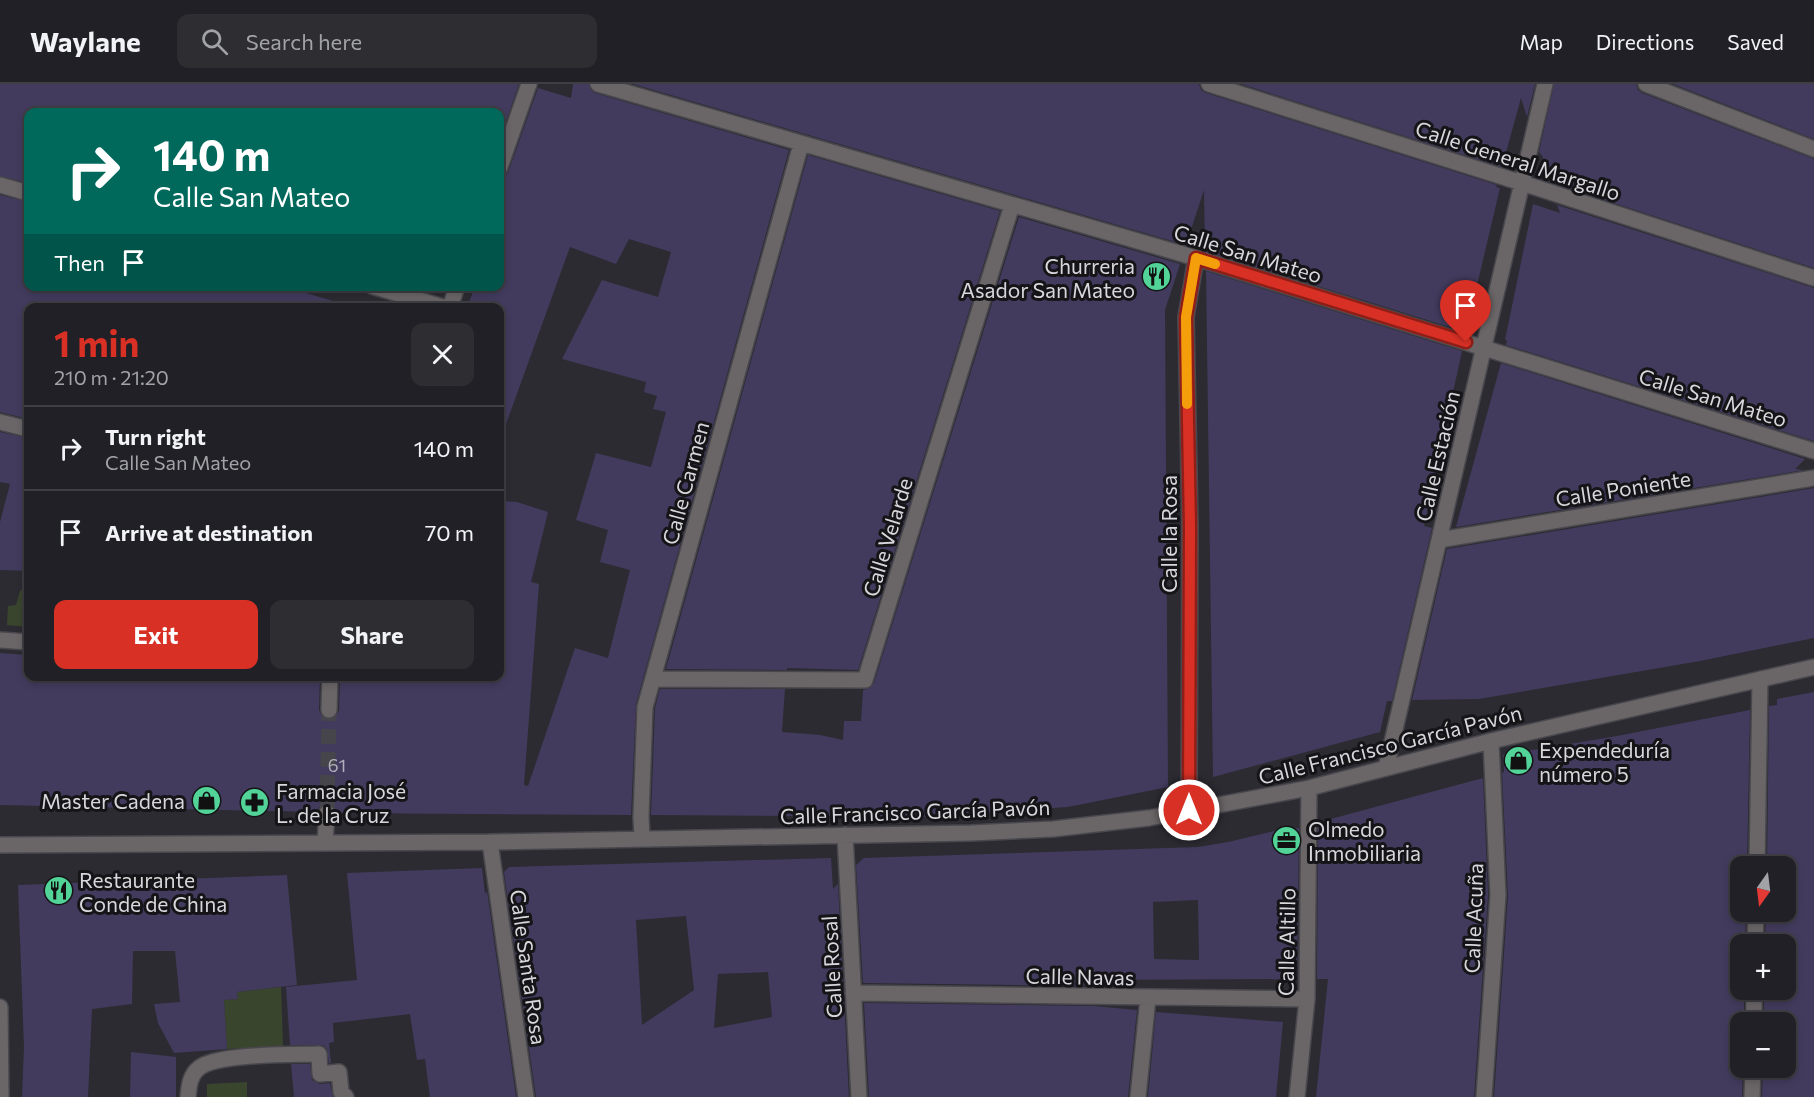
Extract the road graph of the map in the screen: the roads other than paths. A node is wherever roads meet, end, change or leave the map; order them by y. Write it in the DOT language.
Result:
graph roads {
  1 [pos="529,84"];
  2 [pos="598,84"];
  3 [pos="1209,84"];
  4 [pos="1545,84"];
  5 [pos="1646,84"];
  6 [pos="801,144"];
  7 [pos="1814,149"];
  8 [pos="504,156"];
  9 [pos="1522,183"];
  10 [pos="0,185"];
  11 [pos="24,192"];
  12 [pos="1012,205"];
  13 [pos="1196,258"];
  14 [pos="1814,278"];
  15 [pos="389,291"];
  16 [pos="431,303"];
  17 [pos="1484,347"];
  18 [pos="0,422"];
  19 [pos="24,428"];
  20 [pos="1814,451"];
  21 [pos="1814,478"];
  22 [pos="1438,540"];
  23 [pos="0,640"];
  24 [pos="24,642"];
  25 [pos="1814,667"];
  26 [pos="653,679"];
  27 [pos="1760,679"];
  28 [pos="330,681"];
  29 [pos="329,710"];
  30 [pos="1491,741"];
  31 [pos="1386,768"];
  32 [pos="1309,788"];
  33 [pos="1189,810"];
  34 [pos="327,813"];
  35 [pos="845,836"];
  36 [pos="642,838"];
  37 [pos="325,842"];
  38 [pos="490,842"];
  39 [pos="0,845"];
  40 [pos="1757,856"];
  41 [pos="853,993"];
  42 [pos="1148,998"];
  43 [pos="1307,999"];
  44 [pos="0,1006"];
  45 [pos="1753,1078"];
  46 [pos="2,1097"];
  47 [pos="188,1097"];
  48 [pos="346,1097"];
  49 [pos="526,1097"];
  50 [pos="859,1097"];
  51 [pos="1138,1097"];
  52 [pos="1297,1097"];
  53 [pos="1484,1097"];
  54 [pos="1752,1097"];
  1 -- 8 [label="street"];
  2 -- 6 [label="street, Calle San Mateo"];
  3 -- 9 [label="street, Calle General Margallo"];
  4 -- 9 [label="street, Calle Estación"];
  5 -- 7 [label="street"];
  6 -- 12 [label="street, Calle San Mateo"];
  6 -- 26 [label="street, Calle Carmen"];
  9 -- 14 [label="street, Calle General Margallo"];
  9 -- 17 [label="street, Calle Estación"];
  10 -- 11 [label="street"];
  12 -- 13 [label="street, Calle San Mateo"];
  12 -- 26 [label="street, Calle Velarde"];
  13 -- 17 [label="street, Calle San Mateo"];
  13 -- 33 [label="street, Calle la Rosa"];
  15 -- 16 [label="street"];
  17 -- 20 [label="street, Calle San Mateo"];
  17 -- 22 [label="street, Calle Estación"];
  18 -- 19 [label="street"];
  21 -- 22 [label="street, Calle Poniente"];
  22 -- 31 [label="street, Calle Estación"];
  23 -- 24 [label="street"];
  25 -- 27 [label="street, Calle Francisco García Pavón"];
  26 -- 36 [label="street, Calle Carmen"];
  27 -- 30 [label="street, Calle Francisco García Pavón"];
  27 -- 40 [label="street"];
  28 -- 29 [label="street"];
  30 -- 31 [label="street, Calle Francisco García Pavón"];
  30 -- 53 [label="street, Calle Acuña"];
  31 -- 32 [label="street, Calle Francisco García Pavón"];
  32 -- 33 [label="street, Calle Francisco García Pavón"];
  32 -- 43 [label="street, Calle Altillo"];
  33 -- 35 [label="street, Calle Francisco García Pavón"];
  34 -- 37 [label="street"];
  35 -- 36 [label="street, Calle Francisco García Pavón"];
  35 -- 41 [label="street, Calle Rosal"];
  36 -- 38 [label="street, Calle Francisco García Pavón"];
  37 -- 38 [label="street, Calle Francisco García Pavón"];
  37 -- 39 [label="street, Calle Francisco García Pavón"];
  38 -- 49 [label="street, Calle Santa Rosa"];
  41 -- 42 [label="street, Calle Navas"];
  41 -- 50 [label="street, Calle Rosal"];
  42 -- 43 [label="street, Calle Navas"];
  42 -- 51 [label="street"];
  43 -- 52 [label="street, Calle Altillo"];
  44 -- 46 [label="street"];
  45 -- 54 [label="street"];
  47 -- 48 [label="street"];
}
